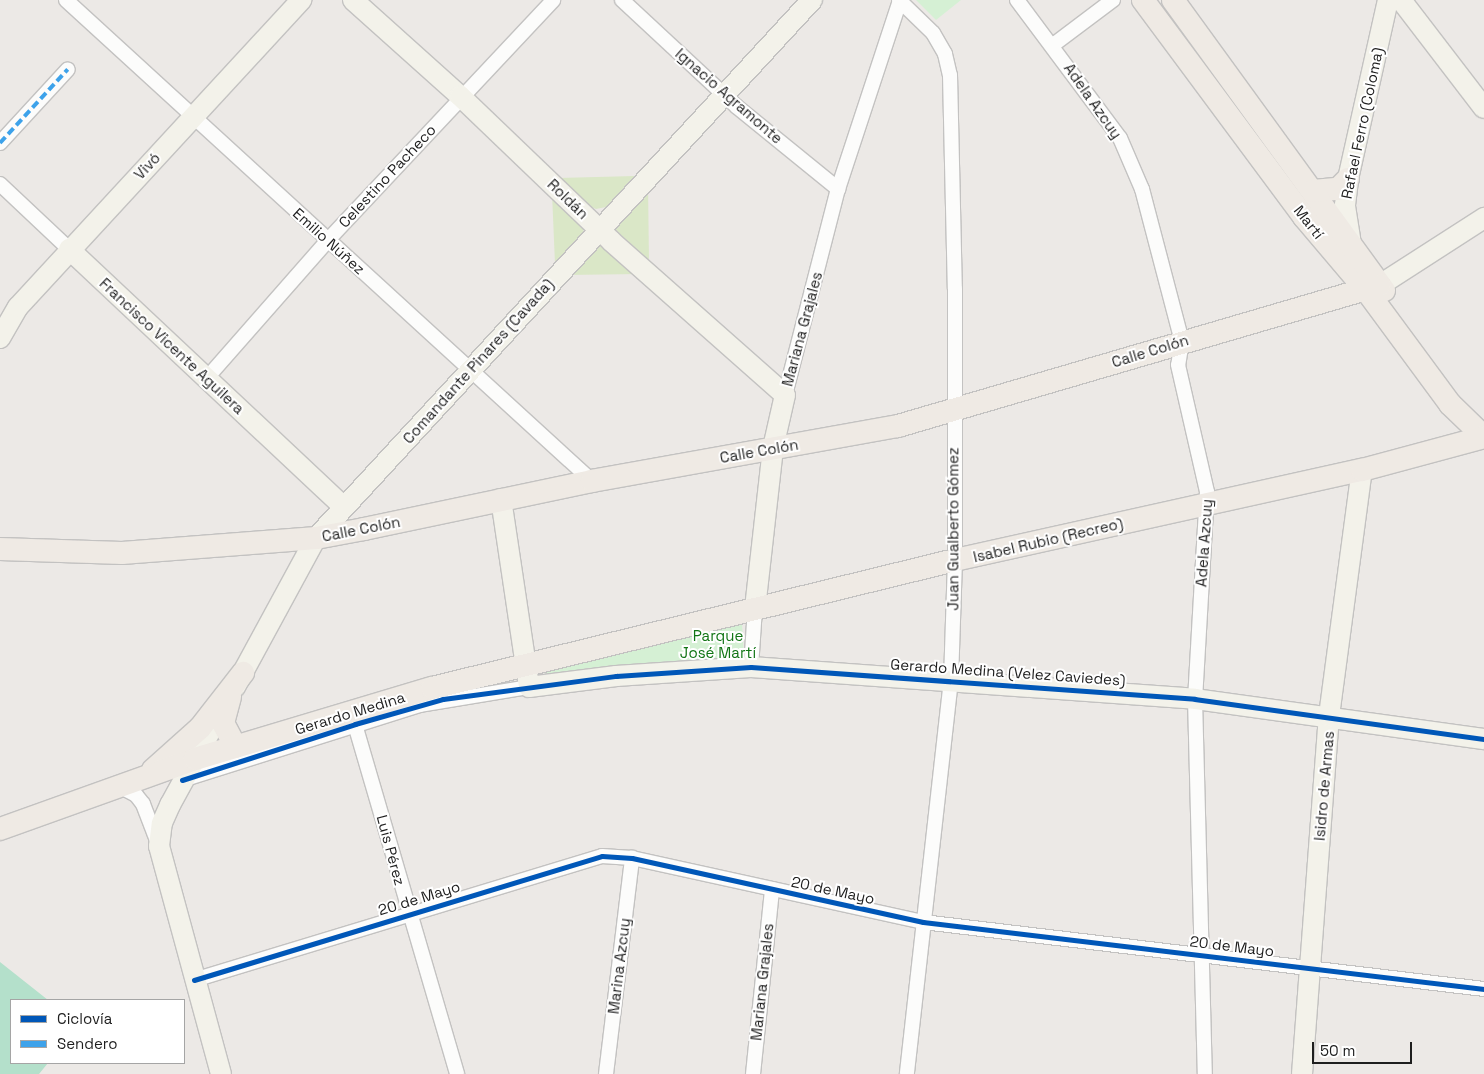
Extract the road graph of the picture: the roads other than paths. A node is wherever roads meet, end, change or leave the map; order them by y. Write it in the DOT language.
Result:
graph roads {
  1 [pos="66,0"];
  2 [pos="301,0"];
  3 [pos="353,0"];
  4 [pos="553,0"];
  5 [pos="622,0"];
  6 [pos="812,0"];
  7 [pos="899,0"];
  8 [pos="1017,0"];
  9 [pos="1113,0"];
  10 [pos="1143,0"];
  11 [pos="1173,0"];
  12 [pos="1388,0"];
  13 [pos="1401,0"];
  14 [pos="1053,45"];
  15 [pos="68,69"];
  16 [pos="460,96"];
  17 [pos="726,96"];
  18 [pos="1484,108"];
  19 [pos="192,118"];
  20 [pos="0,143"];
  21 [pos="1348,179"];
  22 [pos="0,184"];
  23 [pos="838,189"];
  24 [pos="1313,191"];
  25 [pos="1338,210"];
  26 [pos="1304,217"];
  27 [pos="1484,218"];
  28 [pos="599,229"];
  29 [pos="328,240"];
  30 [pos="1351,246"];
  31 [pos="69,249"];
  32 [pos="1352,273"];
  33 [pos="1373,288"];
  34 [pos="1342,297"];
  35 [pos="0,338"];
  36 [pos="1182,341"];
  37 [pos="472,369"];
  38 [pos="206,379"];
  39 [pos="785,395"];
  40 [pos="953,411"];
  41 [pos="1484,437"];
  42 [pos="773,448"];
  43 [pos="1362,470"];
  44 [pos="592,481"];
  45 [pos="502,499"];
  46 [pos="1205,505"];
  47 [pos="344,507"];
  48 [pos="316,538"];
  49 [pos="0,549"];
  50 [pos="955,560"];
  51 [pos="755,608"];
  52 [pos="612,642"];
  53 [pos="752,668"];
  54 [pos="243,673"];
  55 [pos="527,676"];
  56 [pos="951,680"];
  57 [pos="230,697"];
  58 [pos="1196,699"];
  59 [pos="1330,716"];
  60 [pos="353,717"];
  61 [pos="1484,739"];
  62 [pos="236,747"];
  63 [pos="195,759"];
  64 [pos="147,776"];
  65 [pos="182,780"];
  66 [pos="117,785"];
  67 [pos="0,829"];
  68 [pos="159,846"];
  69 [pos="632,858"];
  70 [pos="772,889"];
  71 [pos="408,914"];
  72 [pos="923,922"];
  73 [pos="1200,955"];
  74 [pos="1308,968"];
  75 [pos="194,980"];
  76 [pos="1484,989"];
  77 [pos="221,1074"];
  78 [pos="457,1074"];
  79 [pos="606,1074"];
  80 [pos="753,1074"];
  81 [pos="907,1074"];
  82 [pos="1205,1074"];
  83 [pos="1302,1074"];
  1 -- 19 [label="street, Emilio Núñez"];
  2 -- 19 [label="street, Vivó"];
  3 -- 16 [label="street, Roldán"];
  4 -- 16 [label="street, Celestino Pacheco"];
  5 -- 17 [label="street, Ignacio Agramonte"];
  6 -- 17 [label="street, Comandante Pinares (Cavada)"];
  7 -- 23 [label="street, Mariana Grajales"];
  7 -- 40 [label="street, Juan Gualberto Gómez"];
  8 -- 14 [label="street, Adela Azcuy"];
  9 -- 14 [label="street"];
  10 -- 26 [label="main road, Martí"];
  11 -- 24 [label="main road, Martí"];
  12 -- 21 [label="street, Rafael Ferro (Coloma)"];
  13 -- 18 [label="street"];
  14 -- 36 [label="street, Adela Azcuy"];
  15 -- 20 [label="street"];
  16 -- 28 [label="street, Roldán"];
  16 -- 29 [label="street, Celestino Pacheco"];
  17 -- 23 [label="street, Ignacio Agramonte"];
  17 -- 28 [label="street, Comandante Pinares (Cavada)"];
  19 -- 29 [label="street, Emilio Núñez"];
  19 -- 31 [label="street, Vivó"];
  21 -- 24 [label="main road"];
  21 -- 25 [label="street, Rafael Ferro (Coloma)"];
  22 -- 31 [label="street, Francisco Vicente Aguilera"];
  23 -- 39 [label="street, Mariana Grajales"];
  24 -- 25 [label="main road, Martí"];
  25 -- 26 [label="main road"];
  25 -- 30 [label="main road, Martí"];
  26 -- 32 [label="main road, Martí"];
  27 -- 33 [label="street, Calle Colón"];
  28 -- 37 [label="street, Comandante Pinares (Cavada)"];
  28 -- 39 [label="street, Roldán"];
  29 -- 37 [label="street, Emilio Núñez"];
  29 -- 38 [label="street, Celestino Pacheco"];
  30 -- 32 [label="main road"];
  30 -- 33 [label="main road, Martí"];
  31 -- 35 [label="street, Vivó"];
  31 -- 38 [label="street, Francisco Vicente Aguilera"];
  32 -- 33 [label="main road, Martí"];
  32 -- 34 [label="main road"];
  33 -- 34 [label="main road, Calle Colón"];
  33 -- 41 [label="main road, Martí"];
  34 -- 36 [label="main road, Calle Colón"];
  36 -- 40 [label="main road, Calle Colón"];
  36 -- 46 [label="street, Adela Azcuy"];
  37 -- 44 [label="street, Emilio Núñez"];
  37 -- 47 [label="street, Comandante Pinares (Cavada)"];
  38 -- 47 [label="street, Francisco Vicente Aguilera"];
  39 -- 42 [label="street, Mariana Grajales"];
  40 -- 42 [label="main road, Calle Colón"];
  40 -- 50 [label="street, Juan Gualberto Gómez"];
  41 -- 43 [label="main road, Isabel Rubio (Recreo)"];
  42 -- 44 [label="main road, Calle Colón"];
  42 -- 51 [label="street, Mariana Grajales"];
  43 -- 46 [label="main road, Isabel Rubio (Recreo)"];
  43 -- 59 [label="street, Isidro de Armas"];
  44 -- 45 [label="main road, Calle Colón"];
  45 -- 48 [label="main road, Calle Colón"];
  45 -- 55 [label="street"];
  46 -- 50 [label="main road, Isabel Rubio (Recreo)"];
  46 -- 58 [label="street, Adela Azcuy"];
  47 -- 48 [label="street, Comandante Pinares (Cavada)"];
  48 -- 49 [label="main road, Calle Colón"];
  48 -- 54 [label="street, Comandante Pinares (Cavada)"];
  50 -- 51 [label="main road, Isabel Rubio (Recreo)"];
  50 -- 56 [label="street, Juan Gualberto Gómez"];
  51 -- 52 [label="main road, Isabel Rubio (Recreo)"];
  51 -- 53 [label="street, Mariana Grajales"];
  52 -- 55 [label="main road, Gerardo Medina"];
  53 -- 55 [label="street, Gerardo Medina (Velez Caviedes)"];
  53 -- 56 [label="street, Gerardo Medina (Velez Caviedes)"];
  54 -- 57 [label="street, Comandante Pinares (Cavada)"];
  54 -- 64 [label="main road"];
  55 -- 60 [label="main road, Gerardo Medina"];
  56 -- 58 [label="street, Gerardo Medina (Velez Caviedes)"];
  56 -- 72 [label="street, Juan Gualberto Gómez"];
  57 -- 62 [label="main road"];
  57 -- 63 [label="street, Comandante Pinares (Cavada)"];
  58 -- 59 [label="street, Gerardo Medina (Velez Caviedes)"];
  58 -- 73 [label="street, Adela Azcuy"];
  59 -- 61 [label="street, Gerardo Medina (Velez Caviedes)"];
  59 -- 74 [label="street, Isidro de Armas"];
  60 -- 62 [label="main road, Gerardo Medina"];
  60 -- 65 [label="street, Gerardo Medina"];
  60 -- 71 [label="street, Luis Pérez"];
  62 -- 63 [label="main road, Gerardo Medina"];
  63 -- 64 [label="main road, Gerardo Medina"];
  63 -- 65 [label="street, Comandante Pinares (Cavada)"];
  64 -- 66 [label="main road, Gerardo Medina"];
  65 -- 68 [label="street, Comandante Pinares (Cavada)"];
  66 -- 67 [label="main road, Gerardo Medina"];
  66 -- 68 [label="street"];
  68 -- 75 [label="street"];
  69 -- 70 [label="street, 20 de Mayo"];
  69 -- 71 [label="street, 20 de Mayo"];
  69 -- 79 [label="street, Marina Azcuy"];
  70 -- 72 [label="street, 20 de Mayo"];
  70 -- 80 [label="street, Mariana Grajales"];
  71 -- 75 [label="street, 20 de Mayo"];
  71 -- 78 [label="street, Luis Pérez"];
  72 -- 73 [label="street, 20 de Mayo"];
  72 -- 81 [label="street, Juan Gualberto Gómez"];
  73 -- 74 [label="street, 20 de Mayo"];
  73 -- 82 [label="street, Adela Azcuy"];
  74 -- 76 [label="street, 20 de Mayo"];
  74 -- 83 [label="street, Isidro de Armas"];
  75 -- 77 [label="street"];
}
